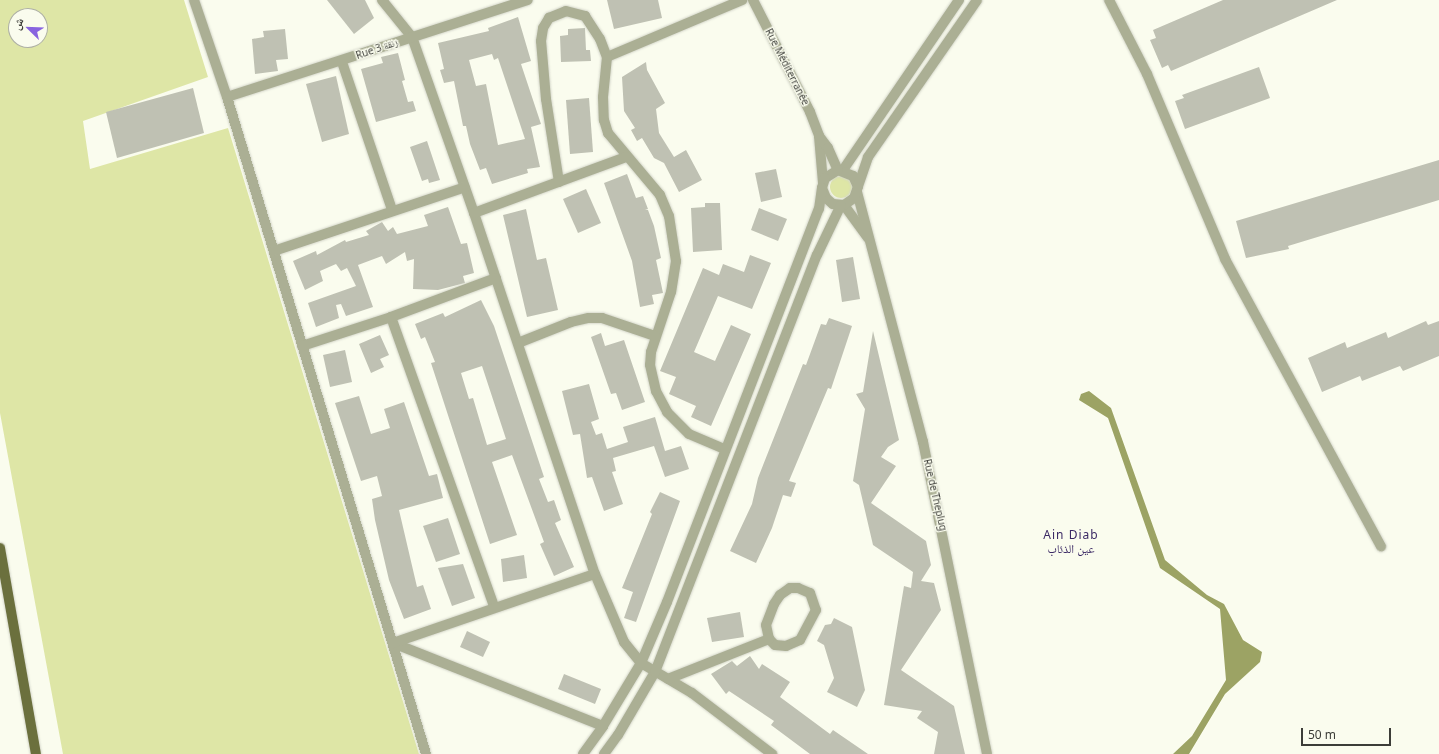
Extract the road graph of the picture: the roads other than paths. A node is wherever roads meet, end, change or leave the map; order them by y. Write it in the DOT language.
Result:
graph roads {
  1 [pos="194,0"];
  2 [pos="382,0"];
  3 [pos="528,0"];
  4 [pos="742,0"];
  5 [pos="753,0"];
  6 [pos="959,0"];
  7 [pos="977,0"];
  8 [pos="1109,0"];
  9 [pos="412,38"];
  10 [pos="607,57"];
  11 [pos="342,62"];
  12 [pos="226,97"];
  13 [pos="818,136"];
  14 [pos="626,157"];
  15 [pos="840,170"];
  16 [pos="559,182"];
  17 [pos="465,186"];
  18 [pos="823,186"];
  19 [pos="857,189"];
  20 [pos="843,205"];
  21 [pos="392,210"];
  22 [pos="474,213"];
  23 [pos="869,239"];
  24 [pos="274,251"];
  25 [pos="496,278"];
  26 [pos="391,317"];
  27 [pos="655,336"];
  28 [pos="518,343"];
  29 [pos="302,346"];
  30 [pos="725,449"];
  31 [pos="1382,546"];
  32 [pos="0,548"];
  33 [pos="595,574"];
  34 [pos="494,607"];
  35 [pos="768,640"];
  36 [pos="393,643"];
  37 [pos="641,664"];
  38 [pos="654,672"];
  39 [pos="668,679"];
  40 [pos="603,726"];
  41 [pos="36,754"];
  42 [pos="426,754"];
  43 [pos="582,754"];
  44 [pos="604,754"];
  45 [pos="772,754"];
  46 [pos="987,754"];
  1 -- 12 [label="street"];
  2 -- 9 [label="street"];
  3 -- 9 [label="street, Rue 3 زنقة"];
  4 -- 10 [label="street"];
  5 -- 13 [label="street, Rue Méditerranée"];
  6 -- 15 [label="street"];
  7 -- 19 [label="street"];
  8 -- 31 [label="street"];
  9 -- 11 [label="street, Rue 3 زنقة"];
  9 -- 17 [label="street"];
  10 -- 14 [label="street"];
  10 -- 16 [label="street"];
  11 -- 12 [label="street, Rue 3 زنقة"];
  11 -- 21 [label="street"];
  12 -- 24 [label="street"];
  13 -- 15 [label="street, Rue Méditerranée"];
  13 -- 18 [label="street, Rue Méditerranée"];
  14 -- 16 [label="street"];
  14 -- 27 [label="street"];
  15 -- 18 [label="street"];
  15 -- 19 [label="street"];
  16 -- 22 [label="street"];
  17 -- 21 [label="street"];
  17 -- 22 [label="street"];
  18 -- 20 [label="street"];
  18 -- 30 [label="street, Rue Méditerranée"];
  19 -- 20 [label="street"];
  19 -- 23 [label="street"];
  20 -- 23 [label="street"];
  20 -- 38 [label="street"];
  21 -- 24 [label="street"];
  22 -- 25 [label="street"];
  23 -- 46 [label="street, Rue de Theplug"];
  24 -- 29 [label="street"];
  25 -- 26 [label="street"];
  25 -- 28 [label="street"];
  26 -- 29 [label="street"];
  26 -- 34 [label="street"];
  27 -- 28 [label="street"];
  27 -- 30 [label="street"];
  28 -- 33 [label="street"];
  29 -- 36 [label="street"];
  30 -- 37 [label="street, Rue Méditerranée"];
  32 -- 41 [label="main road"];
  33 -- 34 [label="street"];
  33 -- 37 [label="street"];
  34 -- 36 [label="street"];
  35 -- 35 [label="street"];
  35 -- 39 [label="street"];
  36 -- 40 [label="street"];
  36 -- 42 [label="street"];
  37 -- 38 [label="street"];
  37 -- 40 [label="street, Rue Méditerranée"];
  38 -- 39 [label="street"];
  38 -- 44 [label="street"];
  39 -- 45 [label="street"];
  40 -- 43 [label="street, Rue Méditerranée"];
}
